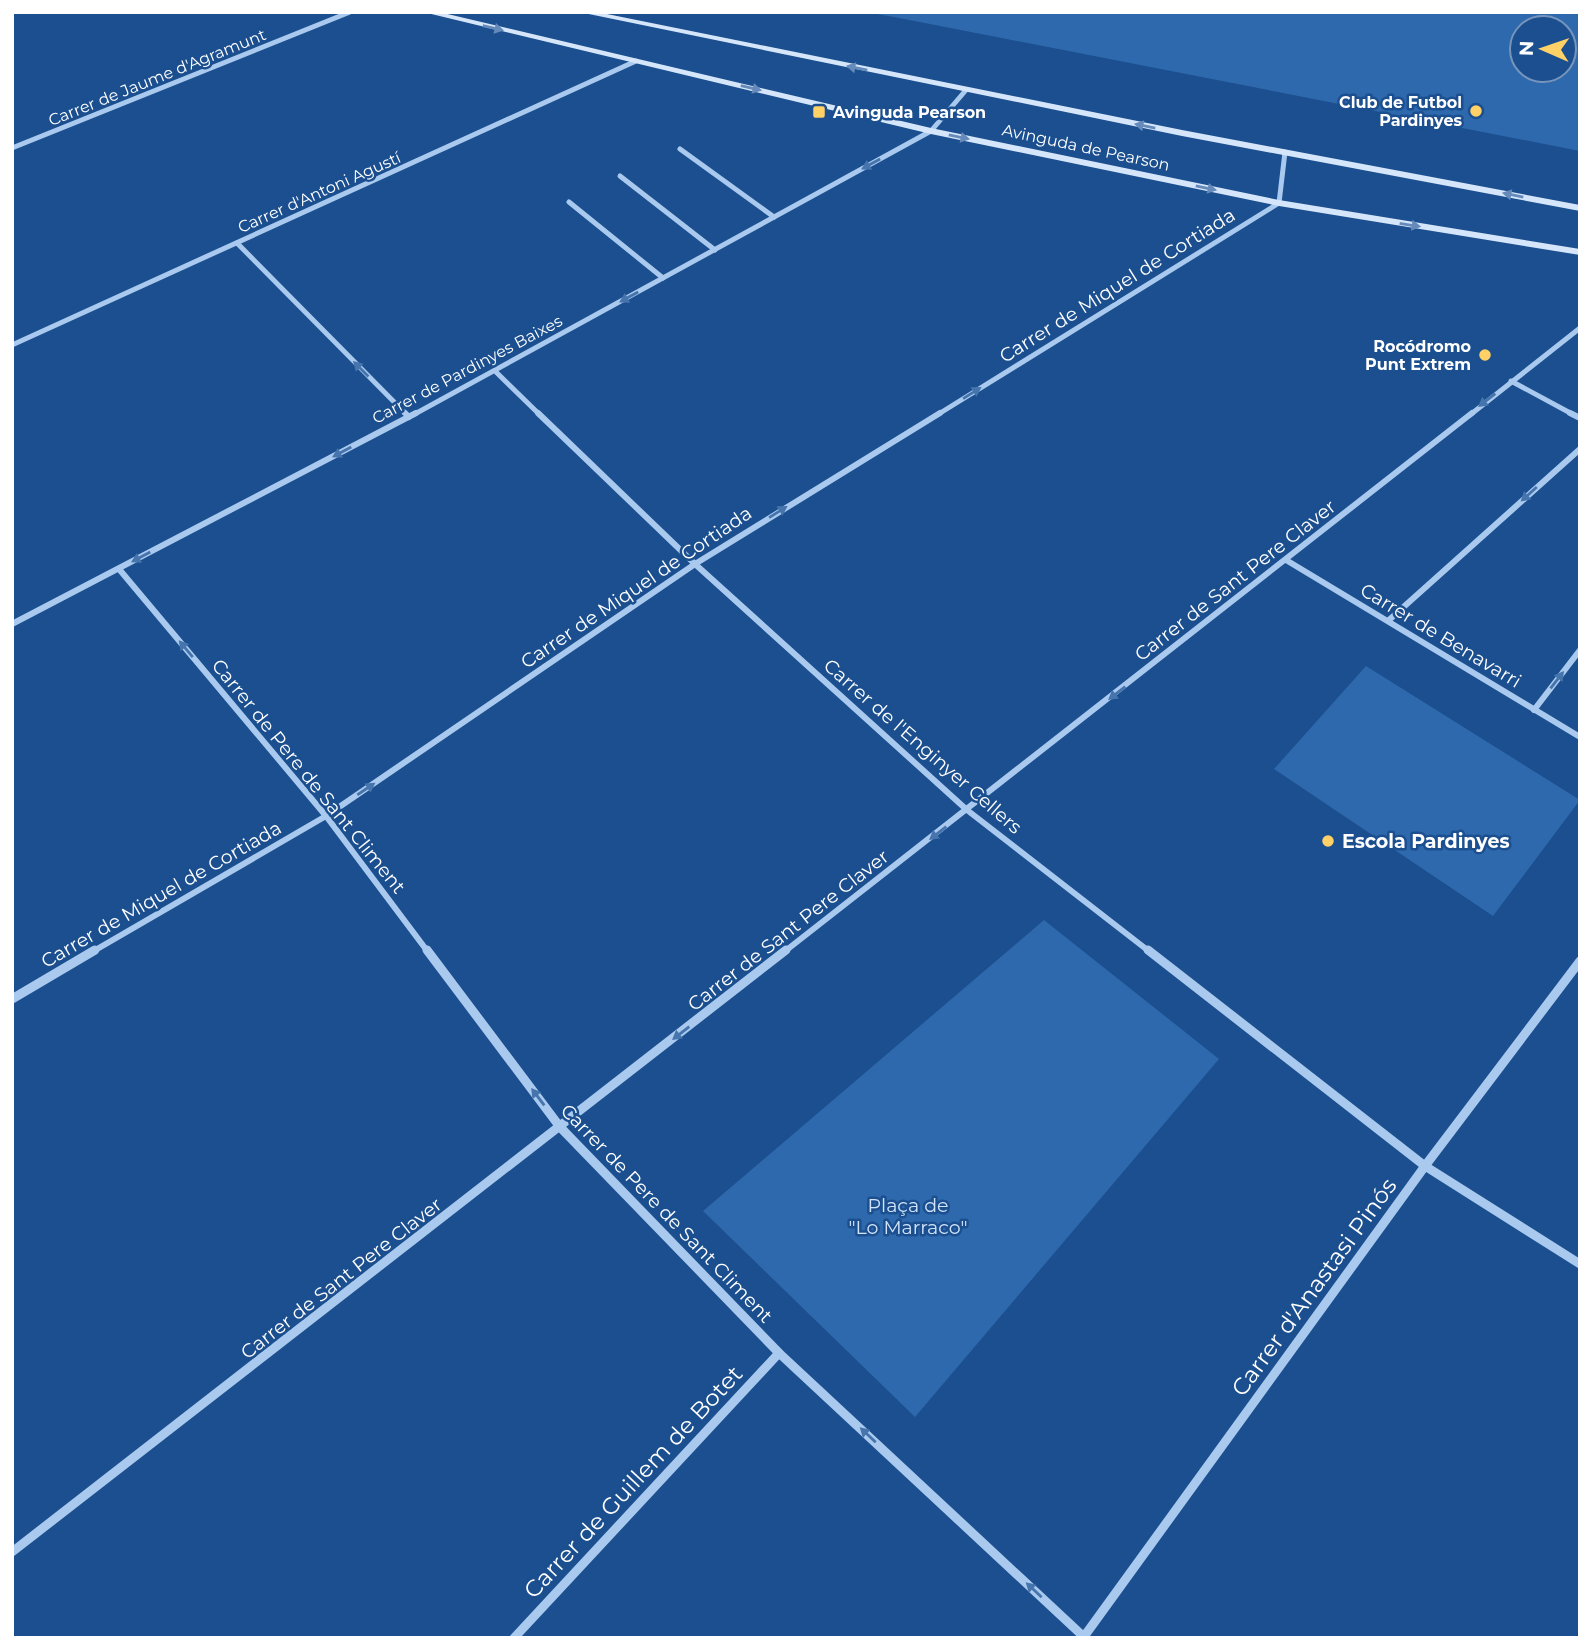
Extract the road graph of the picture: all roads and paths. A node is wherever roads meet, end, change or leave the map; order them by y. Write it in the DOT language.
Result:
graph roads {
  1 [pos="350,12"];
  2 [pos="427,12"];
  3 [pos="583,12"];
  4 [pos="636,61"];
  5 [pos="966,90"];
  6 [pos="931,131"];
  7 [pos="12,148"];
  8 [pos="680,149"];
  9 [pos="1285,152"];
  10 [pos="620,176"];
  11 [pos="569,202"];
  12 [pos="1279,203"];
  13 [pos="1580,208"];
  14 [pos="774,218"];
  15 [pos="237,243"];
  16 [pos="715,250"];
  17 [pos="1580,252"];
  18 [pos="663,278"];
  19 [pos="1580,328"];
  20 [pos="12,345"];
  21 [pos="495,371"];
  22 [pos="1511,381"];
  23 [pos="409,417"];
  24 [pos="1580,418"];
  25 [pos="1580,449"];
  26 [pos="1286,560"];
  27 [pos="695,564"];
  28 [pos="119,569"];
  29 [pos="1389,620"];
  30 [pos="12,624"];
  31 [pos="1580,650"];
  32 [pos="1534,710"];
  33 [pos="1580,737"];
  34 [pos="967,810"];
  35 [pos="326,816"];
  36 [pos="1580,961"];
  37 [pos="12,999"];
  38 [pos="560,1127"];
  39 [pos="1425,1166"];
  40 [pos="1580,1264"];
  41 [pos="779,1353"];
  42 [pos="12,1552"];
  43 [pos="1084,1637"];
  44 [pos="514,1638"];
  1 -- 7 [label="street, Carrer de Jaume d'Agramunt"];
  2 -- 4 [label="street, Avinguda de Pearson, one-way"];
  5 -- 3 [label="street, Avinguda de Pearson, one-way"];
  4 -- 6 [label="street, Avinguda de Pearson, one-way"];
  4 -- 15 [label="street, Carrer d'Antoni Agustí"];
  5 -- 6 [label="street"];
  9 -- 5 [label="street, Avinguda de Pearson, one-way"];
  6 -- 12 [label="street, Avinguda de Pearson, one-way"];
  6 -- 14 [label="street, Carrer de Pardinyes Baixes, one-way"];
  8 -- 14 [label="street"];
  9 -- 12 [label="street"];
  13 -- 9 [label="street, Avinguda de Pearson, one-way"];
  10 -- 16 [label="street"];
  11 -- 18 [label="street"];
  12 -- 17 [label="street, Avinguda de Pearson, one-way"];
  27 -- 12 [label="street, Carrer de Miquel de Cortiada, one-way"];
  14 -- 16 [label="street, Carrer de Pardinyes Baixes"];
  15 -- 20 [label="street, Carrer d'Antoni Agustí"];
  23 -- 15 [label="street, one-way"];
  16 -- 18 [label="street, Carrer de Pardinyes Baixes"];
  18 -- 21 [label="street, Carrer de Pardinyes Baixes, one-way"];
  19 -- 22 [label="street, Carrer de Sant Pere Claver"];
  21 -- 23 [label="street, Carrer de Pardinyes Baixes"];
  21 -- 27 [label="street, Carrer de l'Enginyer Cellers"];
  22 -- 24 [label="street"];
  22 -- 26 [label="street, Carrer de Sant Pere Claver, one-way"];
  23 -- 28 [label="street, Carrer de Pardinyes Baixes, one-way"];
  25 -- 29 [label="street, one-way"];
  26 -- 29 [label="street, Carrer de Benavarri"];
  26 -- 34 [label="street, Carrer de Sant Pere Claver, one-way"];
  27 -- 34 [label="street, Carrer de l'Enginyer Cellers"];
  35 -- 27 [label="street, Carrer de Miquel de Cortiada, one-way"];
  28 -- 30 [label="street, Carrer de Pardinyes Baixes"];
  35 -- 28 [label="street, Carrer de Pere de Sant Climent, one-way"];
  29 -- 32 [label="street, Carrer de Benavarri"];
  32 -- 31 [label="street, one-way"];
  32 -- 33 [label="street, Carrer de Benavarri"];
  34 -- 38 [label="street, Carrer de Sant Pere Claver, one-way"];
  34 -- 39 [label="street, Carrer de l'Enginyer Cellers"];
  35 -- 37 [label="street, Carrer de Miquel de Cortiada"];
  38 -- 35 [label="street, Carrer de Pere de Sant Climent, one-way"];
  36 -- 39 [label="street, Carrer d'Anastasi Pinós"];
  38 -- 41 [label="street, Carrer de Pere de Sant Climent"];
  38 -- 42 [label="street, Carrer de Sant Pere Claver"];
  39 -- 40 [label="street, Carrer de l'Enginyer Cellers"];
  39 -- 43 [label="street, Carrer d'Anastasi Pinós"];
  43 -- 41 [label="street, Carrer de Pere de Sant Climent, one-way"];
  41 -- 44 [label="street, Carrer de Guillem de Botet"];
}
